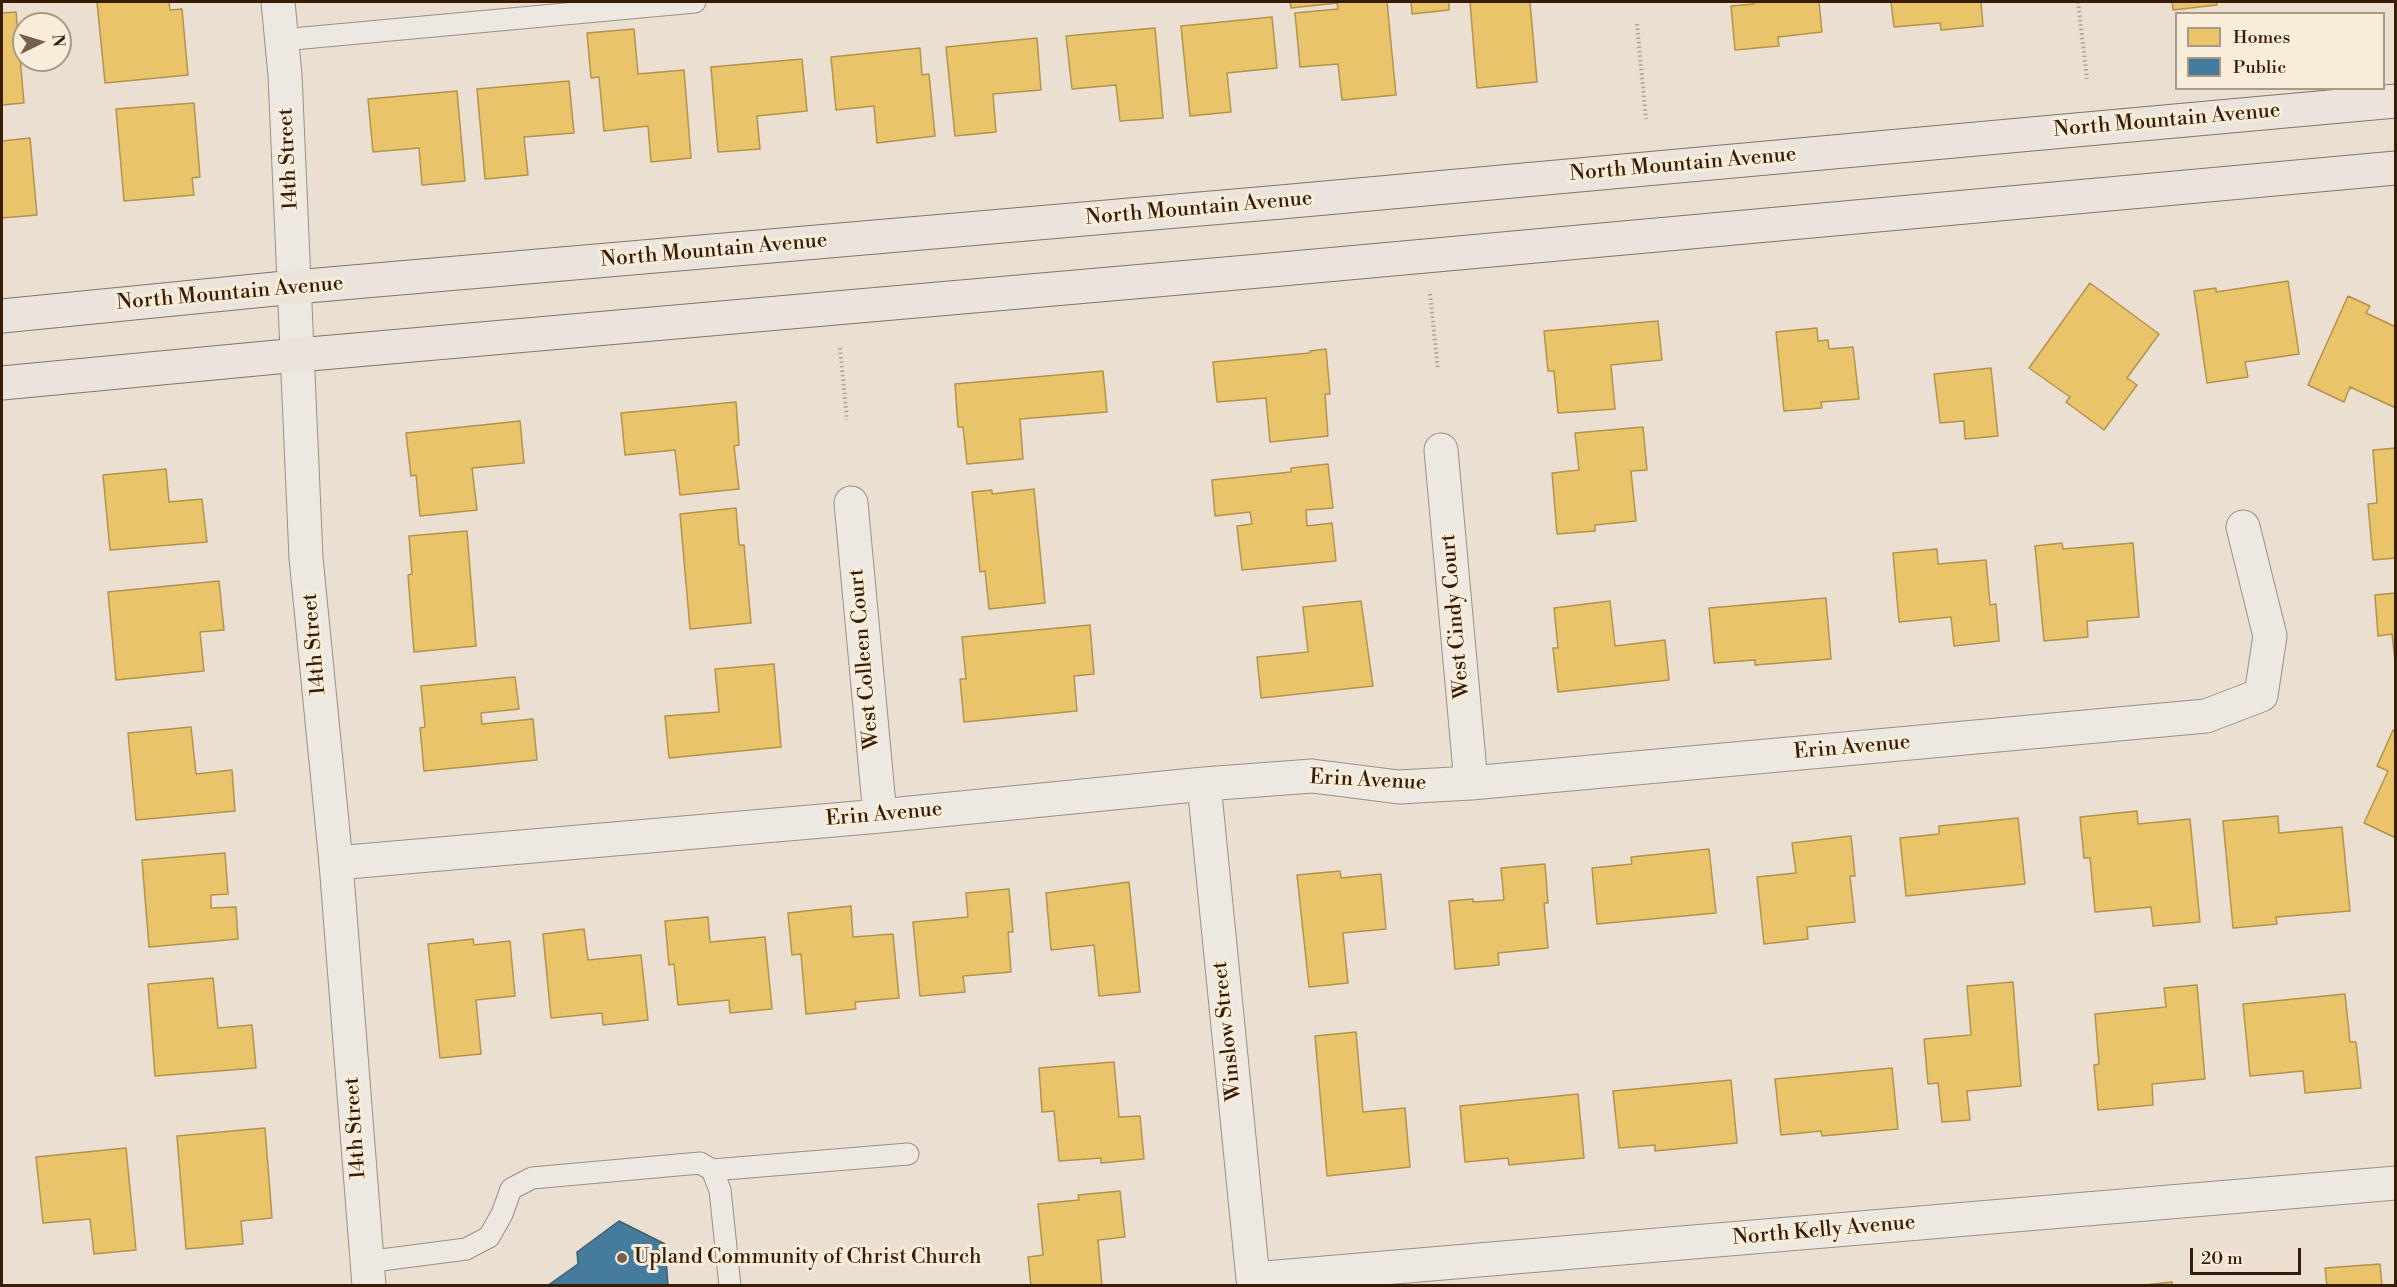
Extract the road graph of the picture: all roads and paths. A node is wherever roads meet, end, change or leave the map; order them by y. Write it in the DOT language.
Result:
graph roads {
  1 [pos="278,2"];
  2 [pos="695,2"];
  3 [pos="2078,2"];
  4 [pos="1637,24"];
  5 [pos="282,40"];
  6 [pos="2087,79"];
  7 [pos="2396,101"];
  8 [pos="1646,119"];
  9 [pos="2396,168"];
  10 [pos="295,287"];
  11 [pos="1430,294"];
  12 [pos="2,316"];
  13 [pos="840,348"];
  14 [pos="298,355"];
  15 [pos="1437,370"];
  16 [pos="2,383"];
  17 [pos="847,420"];
  18 [pos="1441,450"];
  19 [pos="851,503"];
  20 [pos="2243,527"];
  21 [pos="1204,783"];
  22 [pos="1471,783"];
  23 [pos="880,816"];
  24 [pos="336,863"];
  25 [pos="908,1154"];
  26 [pos="712,1170"];
  27 [pos="2396,1183"];
  28 [pos="367,1274"];
  29 [pos="1253,1279"];
  30 [pos="730,1286"];
  1 -- 5 [label="street, 14th Street"];
  2 -- 5 [label="lane"];
  3 -- 6 [label="path"];
  4 -- 8 [label="path"];
  5 -- 10 [label="street, 14th Street"];
  7 -- 10 [label="main road, North Mountain Avenue"];
  9 -- 14 [label="main road"];
  10 -- 12 [label="main road, North Mountain Avenue"];
  10 -- 14 [label="street, 14th Street"];
  11 -- 15 [label="path"];
  13 -- 17 [label="path"];
  14 -- 16 [label="main road"];
  14 -- 24 [label="street, 14th Street"];
  18 -- 22 [label="street, West Cindy Court"];
  19 -- 23 [label="street, West Colleen Court"];
  20 -- 22 [label="street, Erin Avenue"];
  21 -- 22 [label="street, Erin Avenue"];
  21 -- 23 [label="street, Erin Avenue"];
  21 -- 29 [label="street, Winslow Street"];
  23 -- 24 [label="street, Erin Avenue"];
  24 -- 28 [label="street, 14th Street"];
  25 -- 26 [label="lane"];
  26 -- 28 [label="lane"];
  26 -- 30 [label="lane"];
  27 -- 29 [label="street, North Kelly Avenue"];
}
